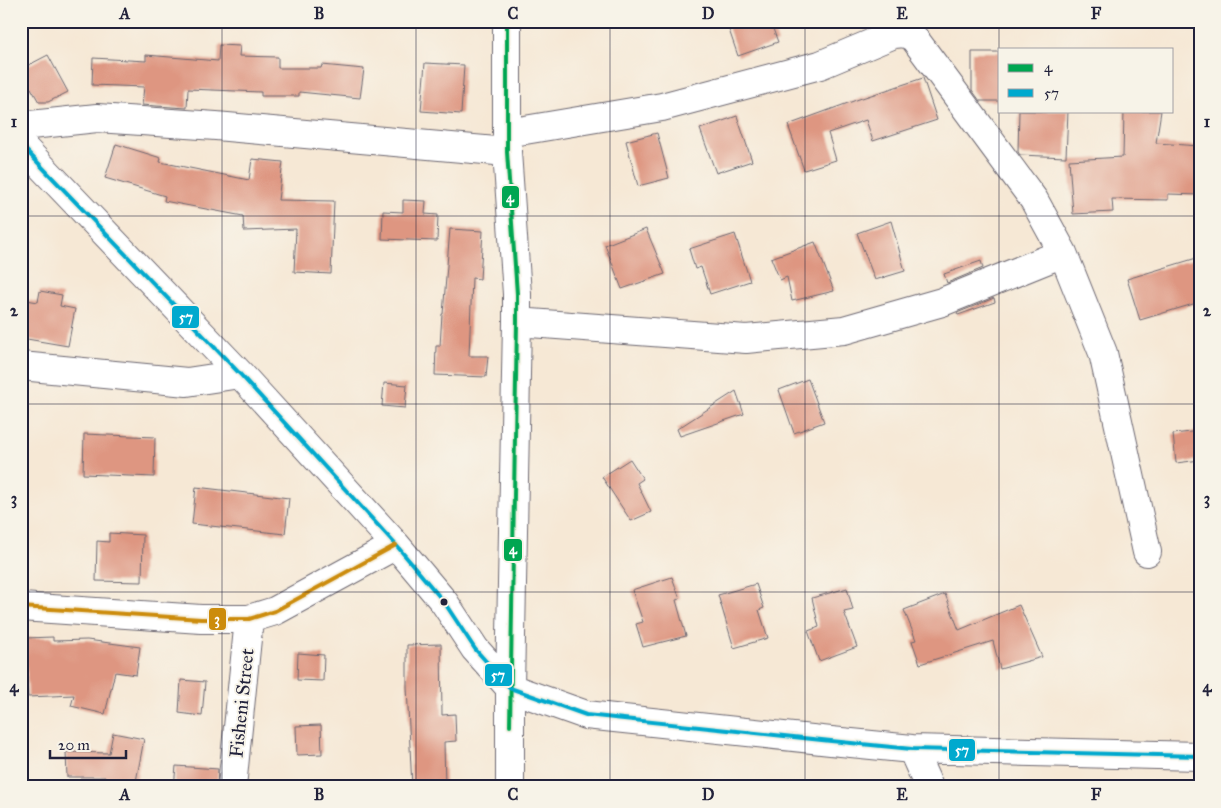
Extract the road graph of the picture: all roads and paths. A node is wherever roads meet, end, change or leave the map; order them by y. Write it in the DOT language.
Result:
graph roads {
  1 [pos="507,21"];
  2 [pos="21,126"];
  3 [pos="507,143"];
  4 [pos="21,145"];
  5 [pos="1063,253"];
  6 [pos="517,322"];
  7 [pos="21,366"];
  8 [pos="240,374"];
  9 [pos="396,545"];
  10 [pos="1148,552"];
  11 [pos="21,607"];
  12 [pos="249,619"];
  13 [pos="510,688"];
  14 [pos="912,749"];
  15 [pos="1200,756"];
  16 [pos="232,787"];
  17 [pos="510,787"];
  18 [pos="929,787"];
  1 -- 3 [label="street"];
  2 -- 3 [label="street"];
  3 -- 5 [label="street"];
  3 -- 6 [label="street"];
  4 -- 8 [label="street"];
  5 -- 6 [label="street"];
  5 -- 10 [label="street"];
  6 -- 13 [label="street"];
  7 -- 8 [label="street"];
  8 -- 9 [label="street"];
  9 -- 12 [label="street"];
  9 -- 13 [label="street"];
  11 -- 12 [label="street"];
  12 -- 16 [label="street, Fisheni Street"];
  13 -- 14 [label="street"];
  13 -- 17 [label="street"];
  14 -- 15 [label="street"];
  14 -- 18 [label="street"];
}
